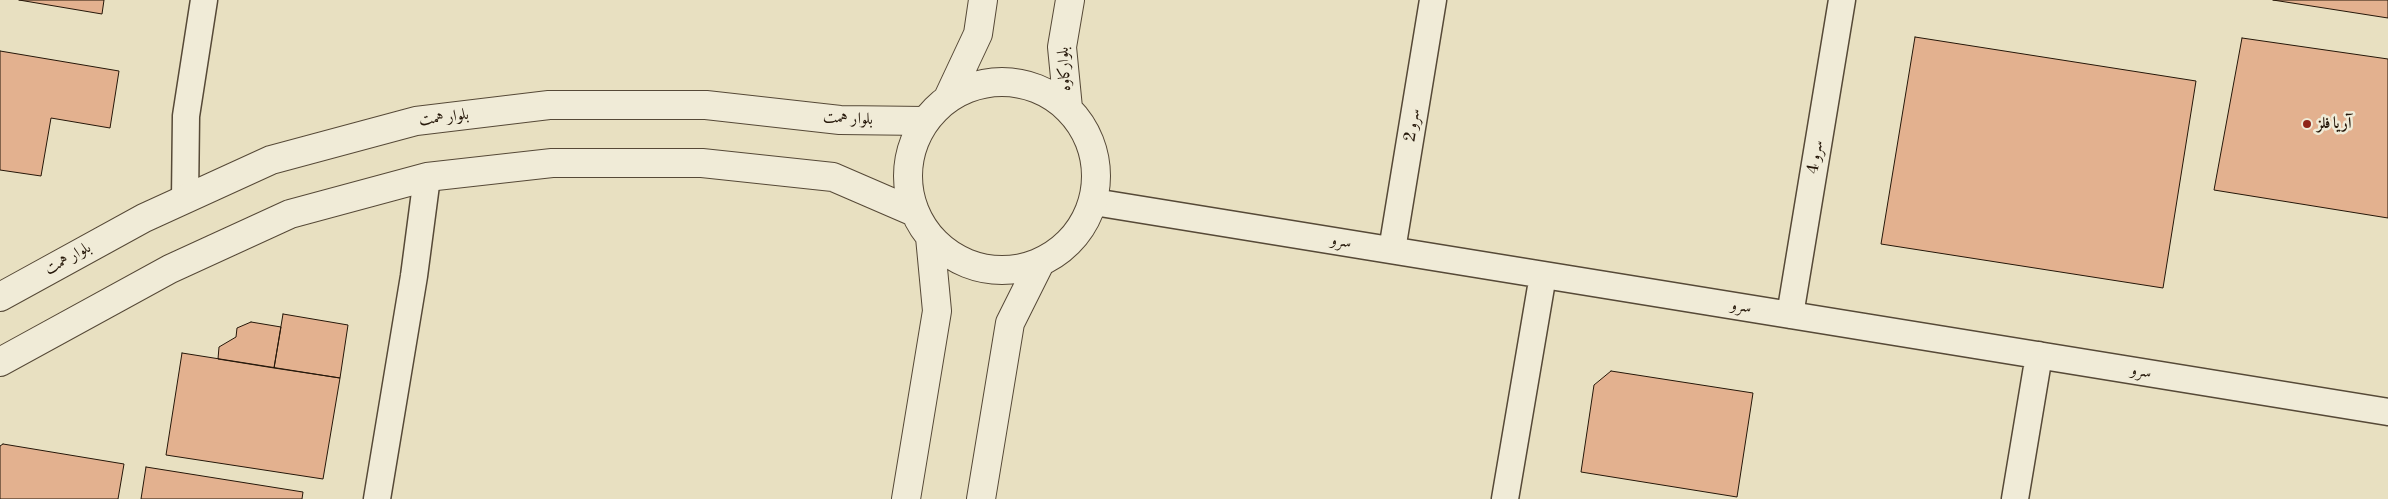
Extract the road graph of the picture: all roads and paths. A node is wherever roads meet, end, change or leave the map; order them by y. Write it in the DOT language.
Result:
graph roads {
  1 [pos="204,0"];
  2 [pos="983,0"];
  3 [pos="1070,0"];
  4 [pos="1433,0"];
  5 [pos="1842,0"];
  6 [pos="948,98"];
  7 [pos="1068,108"];
  8 [pos="925,121"];
  9 [pos="427,177"];
  10 [pos="185,199"];
  11 [pos="1094,202"];
  12 [pos="914,212"];
  13 [pos="930,237"];
  14 [pos="1392,250"];
  15 [pos="1040,263"];
  16 [pos="1542,275"];
  17 [pos="0,297"];
  18 [pos="1790,315"];
  19 [pos="2039,355"];
  20 [pos="0,362"];
  21 [pos="2388,412"];
  22 [pos="377,499"];
  23 [pos="906,499"];
  24 [pos="981,499"];
  25 [pos="1505,499"];
  26 [pos="2015,499"];
  1 -- 10 [label="street"];
  2 -- 6 [label="street"];
  3 -- 7 [label="street, بلوارکاوه"];
  4 -- 14 [label="street, سرو 2"];
  5 -- 18 [label="street, سرو 4"];
  6 -- 7 [label="street"];
  6 -- 8 [label="street"];
  7 -- 11 [label="street"];
  8 -- 10 [label="street, بلوار همت"];
  8 -- 12 [label="street"];
  9 -- 12 [label="street"];
  9 -- 20 [label="street"];
  9 -- 22 [label="street"];
  10 -- 17 [label="street, بلوار همت"];
  11 -- 14 [label="street, سرو"];
  11 -- 15 [label="street"];
  12 -- 13 [label="street"];
  13 -- 15 [label="street"];
  13 -- 23 [label="street"];
  14 -- 16 [label="street, سرو"];
  15 -- 24 [label="street"];
  16 -- 18 [label="street, سرو"];
  16 -- 25 [label="street"];
  18 -- 19 [label="street, سرو"];
  19 -- 21 [label="street, سرو"];
  19 -- 26 [label="street"];
}
